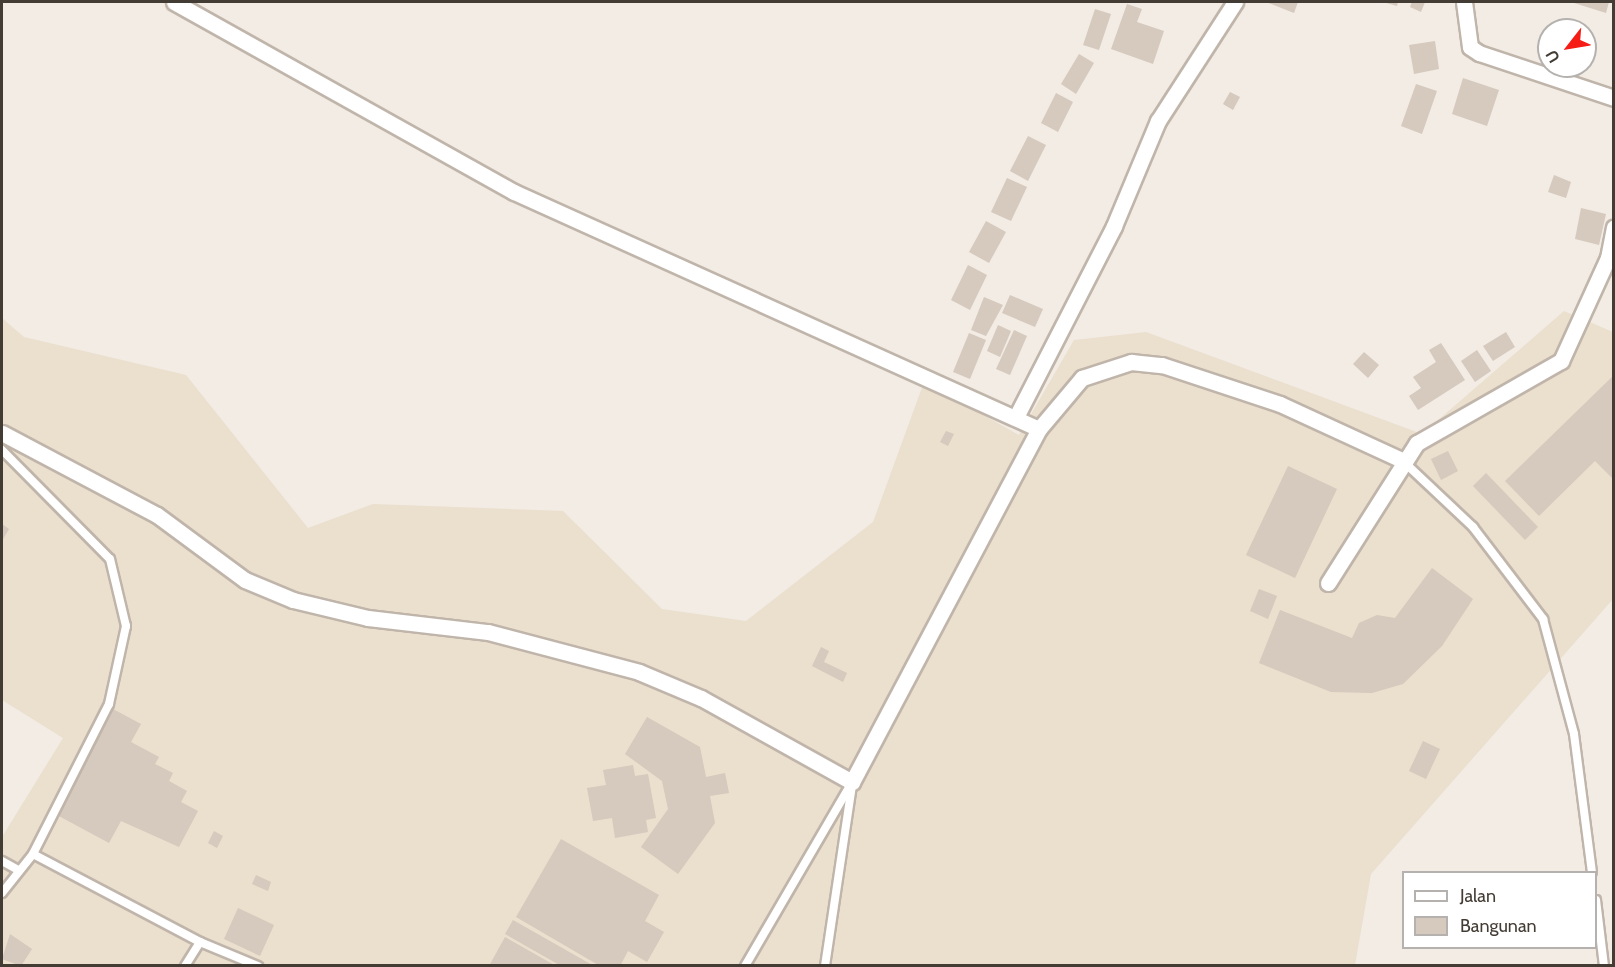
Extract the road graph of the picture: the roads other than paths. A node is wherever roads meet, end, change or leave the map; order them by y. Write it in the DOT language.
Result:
graph roads {
  1 [pos="174,2"];
  2 [pos="1236,2"];
  3 [pos="1464,2"];
  4 [pos="1614,98"];
  5 [pos="1614,228"];
  6 [pos="1016,417"];
  7 [pos="1039,429"];
  8 [pos="2,433"];
  9 [pos="2,450"];
  10 [pos="1402,460"];
  11 [pos="1328,583"];
  12 [pos="852,782"];
  13 [pos="33,854"];
  14 [pos="2,861"];
  15 [pos="18,870"];
  16 [pos="1592,871"];
  17 [pos="2,893"];
  18 [pos="1597,908"];
  19 [pos="200,942"];
  20 [pos="185,966"];
  21 [pos="258,966"];
  22 [pos="745,966"];
  23 [pos="825,966"];
  24 [pos="1604,966"];
  1 -- 6 [label="street"];
  2 -- 6 [label="street"];
  3 -- 4 [label="street"];
  5 -- 10 [label="street"];
  6 -- 7 [label="street"];
  7 -- 10 [label="street"];
  7 -- 12 [label="street"];
  8 -- 12 [label="street"];
  9 -- 13 [label="lane"];
  10 -- 11 [label="street"];
  10 -- 16 [label="lane"];
  12 -- 22 [label="lane"];
  12 -- 23 [label="lane"];
  13 -- 15 [label="lane"];
  13 -- 19 [label="lane"];
  14 -- 15 [label="lane"];
  15 -- 17 [label="lane"];
  18 -- 24 [label="lane"];
  19 -- 20 [label="lane"];
  19 -- 21 [label="lane"];
}
